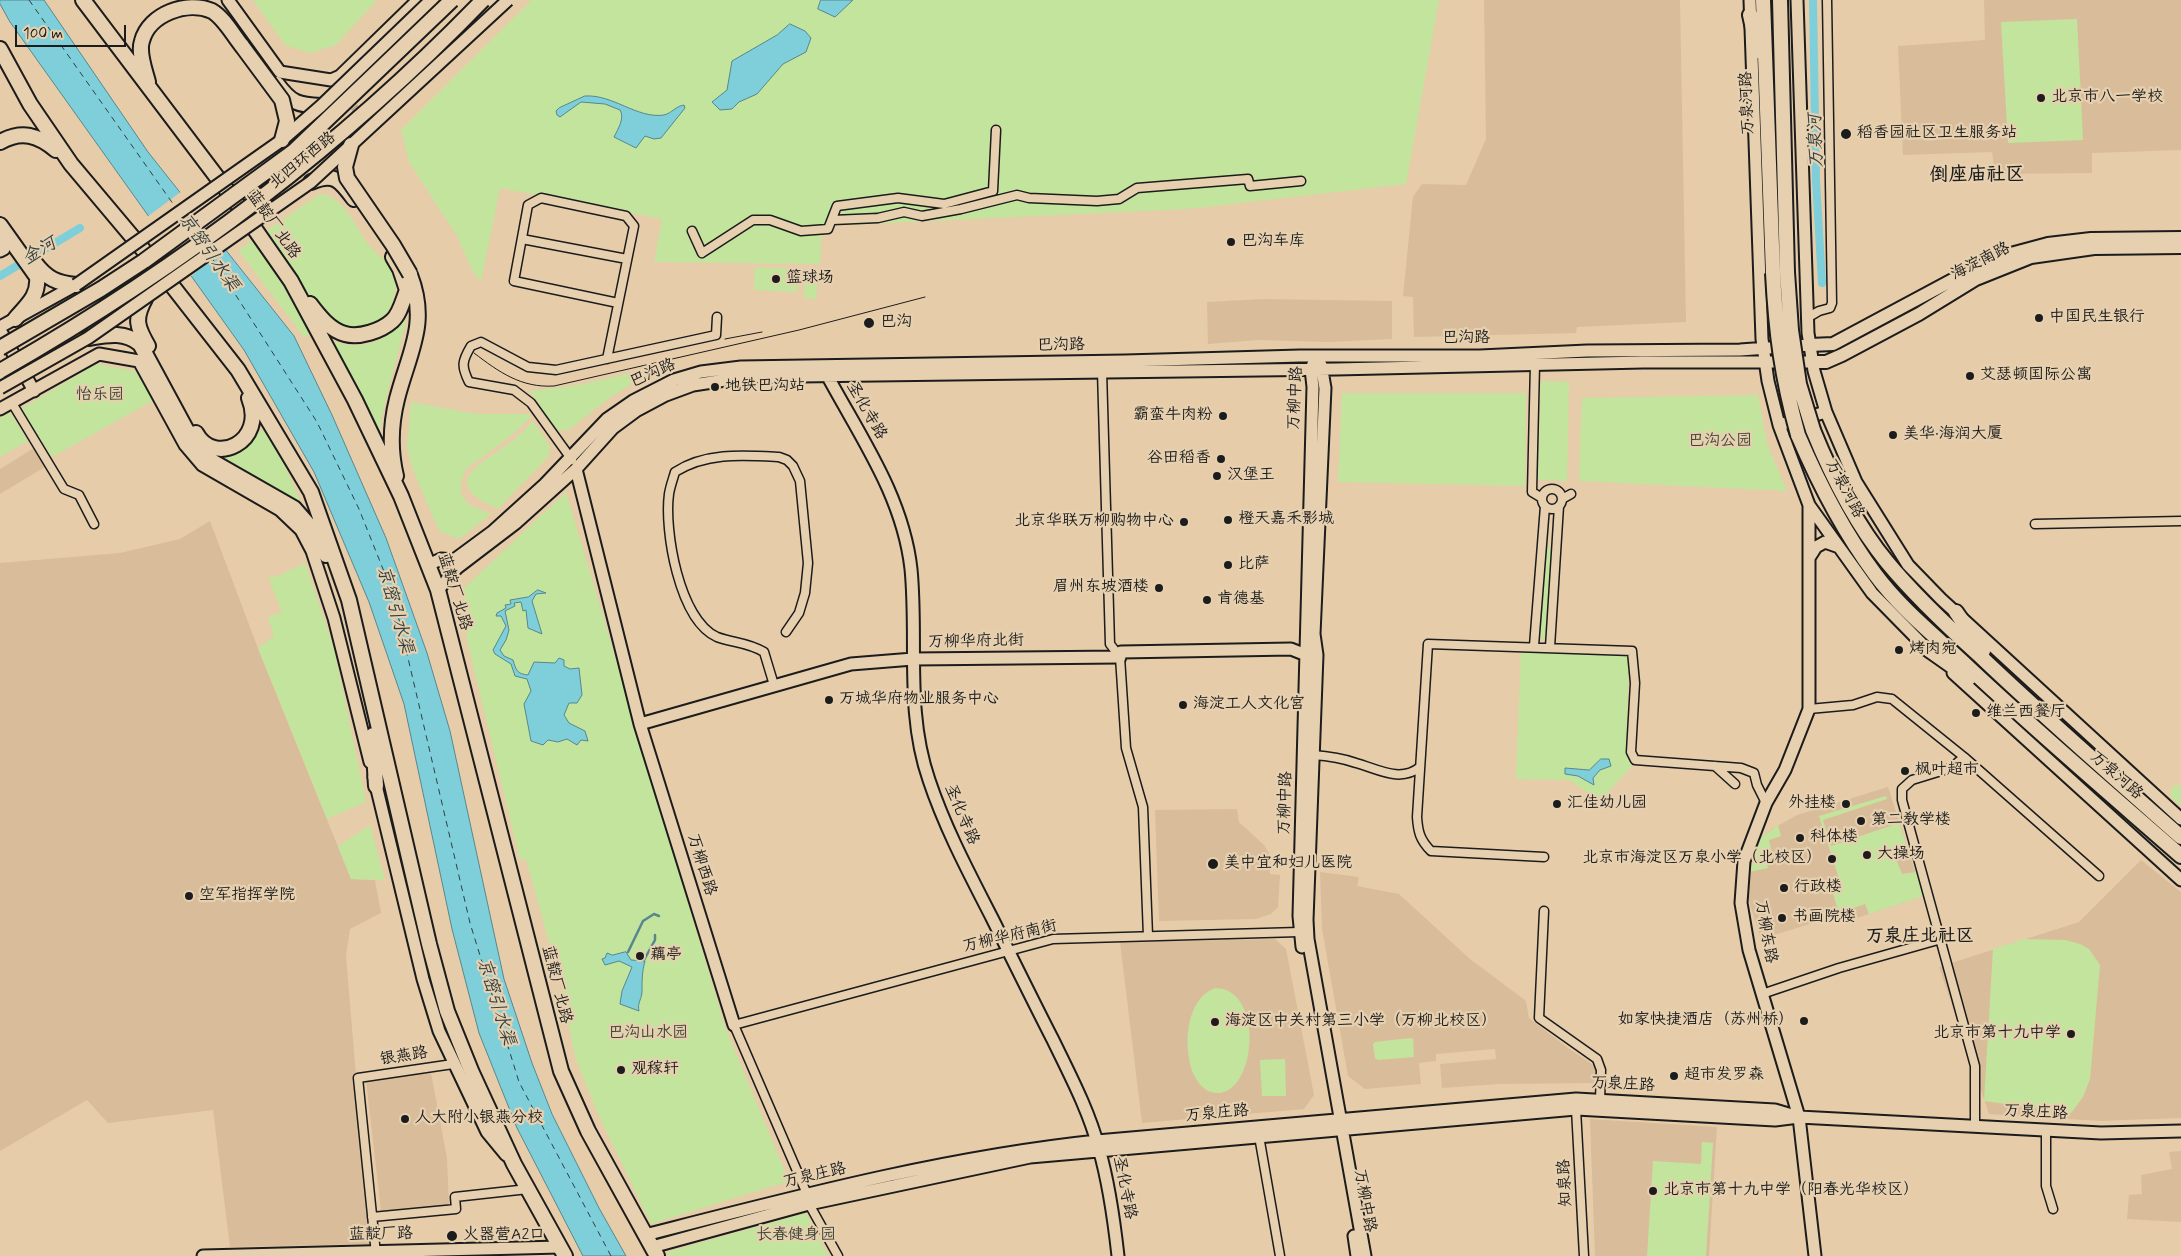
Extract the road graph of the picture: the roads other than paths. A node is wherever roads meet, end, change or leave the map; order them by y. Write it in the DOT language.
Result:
graph roads {
  1 [pos="83,0"];
  2 [pos="213,0"];
  3 [pos="228,0"];
  4 [pos="418,0"];
  5 [pos="431,0"];
  6 [pos="452,0"];
  7 [pos="483,0"];
  8 [pos="495,0"];
  9 [pos="508,0"];
  10 [pos="1750,0"];
  11 [pos="1763,0"];
  12 [pos="1780,0"];
  13 [pos="1797,0"];
  14 [pos="1826,0"];
  15 [pos="1750,15"];
  16 [pos="467,39"];
  17 [pos="0,49"];
  18 [pos="1764,82"];
  19 [pos="149,88"];
  20 [pos="321,106"];
  21 [pos="996,130"];
  22 [pos="282,140"];
  23 [pos="0,142"];
  24 [pos="351,145"];
  25 [pos="72,164"];
  26 [pos="1301,181"];
  27 [pos="310,182"];
  28 [pos="0,216"];
  29 [pos="833,220"];
  30 [pos="0,225"];
  31 [pos="692,230"];
  32 [pos="2181,238"];
  33 [pos="522,239"];
  34 [pos="0,242"];
  35 [pos="2181,247"];
  36 [pos="0,251"];
  37 [pos="627,259"];
  38 [pos="1780,272"];
  39 [pos="291,281"];
  40 [pos="1759,284"];
  41 [pos="1806,284"];
  42 [pos="76,285"];
  43 [pos="145,299"];
  44 [pos="618,303"];
  45 [pos="1760,308"];
  46 [pos="717,317"];
  47 [pos="1807,318"];
  48 [pos="15,319"];
  49 [pos="0,328"];
  50 [pos="88,338"];
  51 [pos="1810,345"];
  52 [pos="1785,347"];
  53 [pos="0,348"];
  54 [pos="1763,348"];
  55 [pos="1316,355"];
  56 [pos="607,359"];
  57 [pos="1787,362"];
  58 [pos="1812,362"];
  59 [pos="1765,363"];
  60 [pos="1535,364"];
  61 [pos="1311,369"];
  62 [pos="238,370"];
  63 [pos="1324,370"];
  64 [pos="0,371"];
  65 [pos="1102,371"];
  66 [pos="827,376"];
  67 [pos="0,388"];
  68 [pos="34,391"];
  69 [pos="12,403"];
  70 [pos="1825,408"];
  71 [pos="0,409"];
  72 [pos="1779,425"];
  73 [pos="200,444"];
  74 [pos="570,457"];
  75 [pos="576,469"];
  76 [pos="1571,494"];
  77 [pos="400,496"];
  78 [pos="1544,502"];
  79 [pos="1560,503"];
  80 [pos="1809,505"];
  81 [pos="2181,521"];
  82 [pos="94,524"];
  83 [pos="2035,524"];
  84 [pos="1542,540"];
  85 [pos="1557,542"];
  86 [pos="1839,547"];
  87 [pos="1808,560"];
  88 [pos="428,565"];
  89 [pos="438,590"];
  90 [pos="349,600"];
  91 [pos="1956,612"];
  92 [pos="786,632"];
  93 [pos="1534,646"];
  94 [pos="1925,646"];
  95 [pos="1550,647"];
  96 [pos="1311,655"];
  97 [pos="1120,657"];
  98 [pos="913,659"];
  99 [pos="2001,676"];
  100 [pos="774,684"];
  101 [pos="370,694"];
  102 [pos="1809,709"];
  103 [pos="2013,710"];
  104 [pos="640,724"];
  105 [pos="1313,756"];
  106 [pos="1964,757"];
  107 [pos="1715,766"];
  108 [pos="1420,767"];
  109 [pos="1735,784"];
  110 [pos="376,786"];
  111 [pos="1766,802"];
  112 [pos="2181,820"];
  113 [pos="2181,837"];
  114 [pos="2181,856"];
  115 [pos="1544,857"];
  116 [pos="2099,876"];
  117 [pos="2181,880"];
  118 [pos="1544,911"];
  119 [pos="1299,932"];
  120 [pos="1148,936"];
  121 [pos="1938,940"];
  122 [pos="1008,949"];
  123 [pos="1762,994"];
  124 [pos="734,1025"];
  125 [pos="454,1064"];
  126 [pos="1600,1100"];
  127 [pos="1576,1109"];
  128 [pos="1799,1117"];
  129 [pos="1338,1124"];
  130 [pos="1975,1127"];
  131 [pos="2046,1130"];
  132 [pos="2181,1131"];
  133 [pos="1259,1136"];
  134 [pos="1098,1145"];
  135 [pos="514,1164"];
  136 [pos="528,1189"];
  137 [pos="808,1199"];
  138 [pos="2053,1209"];
  139 [pos="372,1217"];
  140 [pos="651,1246"];
  141 [pos="562,1252"];
  142 [pos="376,1254"];
  143 [pos="204,1256"];
  144 [pos="838,1256"];
  145 [pos="1118,1256"];
  146 [pos="1280,1256"];
  147 [pos="1357,1256"];
  148 [pos="1365,1256"];
  149 [pos="1584,1256"];
  150 [pos="1815,1256"];
  1 -- 19 [label="highway, 蓝靛厂北路"];
  2 -- 20 [label="highway"];
  3 -- 4 [label="street"];
  5 -- 20 [label="street, 北四环西路, bridge"];
  6 -- 53 [label="highway, 北四环西路, bridge"];
  7 -- 64 [label="highway, 北四环西路, bridge"];
  8 -- 16 [label="highway, bridge"];
  9 -- 16 [label="street, 北四环西路, bridge"];
  10 -- 15 [label="street, 万泉河路"];
  11 -- 18 [label="highway, 万泉河路"];
  12 -- 38 [label="highway, 万泉河路"];
  13 -- 41 [label="street"];
  14 -- 47 [label="street"];
  15 -- 18 [label="highway"];
  15 -- 40 [label="street, 万泉河路"];
  16 -- 24 [label="street, 北四环西路, bridge"];
  17 -- 25 [label="highway"];
  18 -- 38 [label="highway, 万泉河路"];
  19 -- 22 [label="highway, bridge"];
  19 -- 39 [label="highway, 蓝靛厂北路"];
  20 -- 22 [label="street, 北四环西路, bridge"];
  21 -- 29 [label="street"];
  22 -- 42 [label="street, 北四环西路, bridge"];
  23 -- 25 [label="highway"];
  24 -- 27 [label="street, 北四环西路, bridge"];
  24 -- 77 [label="highway, bridge"];
  25 -- 62 [label="highway"];
  26 -- 29 [label="street"];
  27 -- 39 [label="highway, bridge"];
  27 -- 43 [label="street, 北四环西路, bridge"];
  28 -- 42 [label="highway"];
  29 -- 31 [label="street"];
  30 -- 48 [label="highway"];
  32 -- 51 [label="main road, 海淀南路"];
  33 -- 37 [label="street"];
  33 -- 37 [label="street"];
  33 -- 44 [label="street"];
  34 -- 36 [label="street"];
  35 -- 58 [label="main road, 海淀南路"];
  37 -- 44 [label="street"];
  38 -- 99 [label="highway, 万泉河路, bridge"];
  38 -- 103 [label="highway, 万泉河路, bridge"];
  39 -- 77 [label="highway, 蓝靛厂北路"];
  40 -- 41 [label="street"];
  40 -- 45 [label="street, 万泉河路"];
  41 -- 47 [label="street"];
  42 -- 48 [label="street, 北四环西路"];
  43 -- 50 [label="street, 北四环西路, bridge"];
  43 -- 73 [label="highway"];
  44 -- 56 [label="street"];
  45 -- 52 [label="street"];
  45 -- 54 [label="street, 万泉河路"];
  46 -- 56 [label="street"];
  47 -- 51 [label="street"];
  48 -- 49 [label="street, 北四环西路"];
  49 -- 68 [label="street"];
  50 -- 67 [label="street, 北四环西路, bridge"];
  50 -- 73 [label="highway"];
  51 -- 52 [label="street, 巴沟路"];
  51 -- 58 [label="street, 万泉河路"];
  52 -- 54 [label="street, 巴沟路"];
  52 -- 57 [label="street"];
  54 -- 55 [label="street, 巴沟路"];
  54 -- 59 [label="street, 万泉河路"];
  55 -- 61 [label="street, 万柳中路"];
  55 -- 63 [label="street, 万柳中路"];
  55 -- 74 [label="street, 巴沟路"];
  56 -- 74 [label="street"];
  57 -- 58 [label="street, 巴沟路"];
  57 -- 59 [label="street, 巴沟路"];
  57 -- 70 [label="street"];
  58 -- 70 [label="street, 万泉河路"];
  59 -- 60 [label="street, 巴沟路"];
  59 -- 72 [label="street, 万泉河路"];
  60 -- 63 [label="street, 巴沟路"];
  60 -- 78 [label="street"];
  61 -- 63 [label="street, 巴沟路"];
  61 -- 65 [label="street, 巴沟路"];
  61 -- 96 [label="street, 万柳中路"];
  62 -- 73 [label="highway"];
  62 -- 90 [label="highway"];
  63 -- 96 [label="street, 万柳中路"];
  65 -- 66 [label="street, 巴沟路"];
  65 -- 97 [label="street"];
  66 -- 75 [label="street, 巴沟路"];
  66 -- 98 [label="street, 圣化寺路"];
  68 -- 69 [label="street"];
  68 -- 110 [label="street"];
  69 -- 71 [label="street"];
  69 -- 82 [label="street"];
  70 -- 72 [label="street"];
  70 -- 91 [label="street, 万泉河路"];
  72 -- 80 [label="street, 万泉河路"];
  73 -- 90 [label="highway"];
  74 -- 75 [label="street"];
  74 -- 88 [label="street, 巴沟路"];
  75 -- 89 [label="street, 巴沟路"];
  75 -- 104 [label="street, 万柳西路"];
  76 -- 79 [label="street"];
  77 -- 88 [label="highway, 蓝靛厂北路"];
  78 -- 79 [label="street"];
  78 -- 79 [label="street"];
  78 -- 84 [label="street"];
  79 -- 85 [label="street"];
  80 -- 86 [label="street, 万泉河路"];
  80 -- 87 [label="street, 万柳东路"];
  81 -- 83 [label="street"];
  84 -- 85 [label="street"];
  84 -- 93 [label="street"];
  85 -- 95 [label="street"];
  86 -- 87 [label="street"];
  86 -- 94 [label="street, 万泉河路"];
  87 -- 102 [label="street, 万柳东路"];
  88 -- 89 [label="highway, 蓝靛厂北路"];
  89 -- 140 [label="highway, 蓝靛厂北路"];
  90 -- 101 [label="highway"];
  91 -- 99 [label="highway"];
  91 -- 112 [label="street, 万泉河路"];
  92 -- 100 [label="street"];
  93 -- 95 [label="street"];
  93 -- 108 [label="street"];
  94 -- 103 [label="highway"];
  94 -- 117 [label="street, 万泉河路"];
  95 -- 107 [label="street"];
  96 -- 97 [label="street, 万柳华府北街"];
  96 -- 105 [label="street, 万柳中路"];
  96 -- 119 [label="street, 万柳中路"];
  97 -- 98 [label="street, 万柳华府北街"];
  97 -- 120 [label="street"];
  98 -- 100 [label="street, 万柳华府北街"];
  98 -- 122 [label="street, 圣化寺路"];
  99 -- 113 [label="highway, 万泉河路"];
  100 -- 104 [label="street, 万柳华府北街"];
  101 -- 110 [label="highway"];
  101 -- 135 [label="highway"];
  102 -- 106 [label="street"];
  102 -- 111 [label="street, 万柳东路"];
  103 -- 114 [label="highway, 万泉河路"];
  104 -- 124 [label="street, 万柳西路"];
  105 -- 108 [label="street"];
  105 -- 129 [label="street, 万柳中路"];
  106 -- 116 [label="street"];
  106 -- 121 [label="street"];
  107 -- 109 [label="street"];
  107 -- 111 [label="street"];
  108 -- 115 [label="street"];
  110 -- 125 [label="street"];
  111 -- 123 [label="street, 万柳东路"];
  118 -- 126 [label="street"];
  119 -- 120 [label="street, 万柳华府南街"];
  119 -- 129 [label="street, 万柳中路"];
  120 -- 122 [label="street, 万柳华府南街"];
  121 -- 123 [label="street"];
  121 -- 130 [label="street"];
  122 -- 124 [label="street, 万柳华府南街"];
  122 -- 134 [label="street, 圣化寺路"];
  123 -- 128 [label="street, 万柳东路"];
  124 -- 137 [label="street, 万柳西路"];
  125 -- 135 [label="street"];
  125 -- 139 [label="street, 银燕路"];
  126 -- 128 [label="street, 万泉庄路"];
  126 -- 129 [label="street, 万泉庄路"];
  127 -- 128 [label="street, 万泉庄路"];
  127 -- 129 [label="street, 万泉庄路"];
  127 -- 149 [label="street, 知泉路"];
  128 -- 130 [label="street, 万泉庄路"];
  128 -- 150 [label="street, 万柳东路"];
  129 -- 133 [label="street, 万泉庄路"];
  129 -- 134 [label="street, 万泉庄路"];
  129 -- 147 [label="street, 万柳中路"];
  129 -- 148 [label="street, 万柳中路"];
  130 -- 131 [label="street, 万泉庄路"];
  131 -- 132 [label="street, 万泉庄路"];
  131 -- 138 [label="street"];
  133 -- 134 [label="street, 万泉庄路"];
  133 -- 146 [label="street"];
  134 -- 137 [label="street, 万泉庄路"];
  134 -- 145 [label="street, 圣化寺路"];
  135 -- 136 [label="highway"];
  136 -- 139 [label="street"];
  136 -- 141 [label="highway"];
  137 -- 140 [label="street, 万泉庄路"];
  137 -- 144 [label="street, 万柳西路"];
  139 -- 142 [label="street"];
  141 -- 142 [label="street, 蓝靛厂路"];
  142 -- 143 [label="street, 蓝靛厂路"];
}
